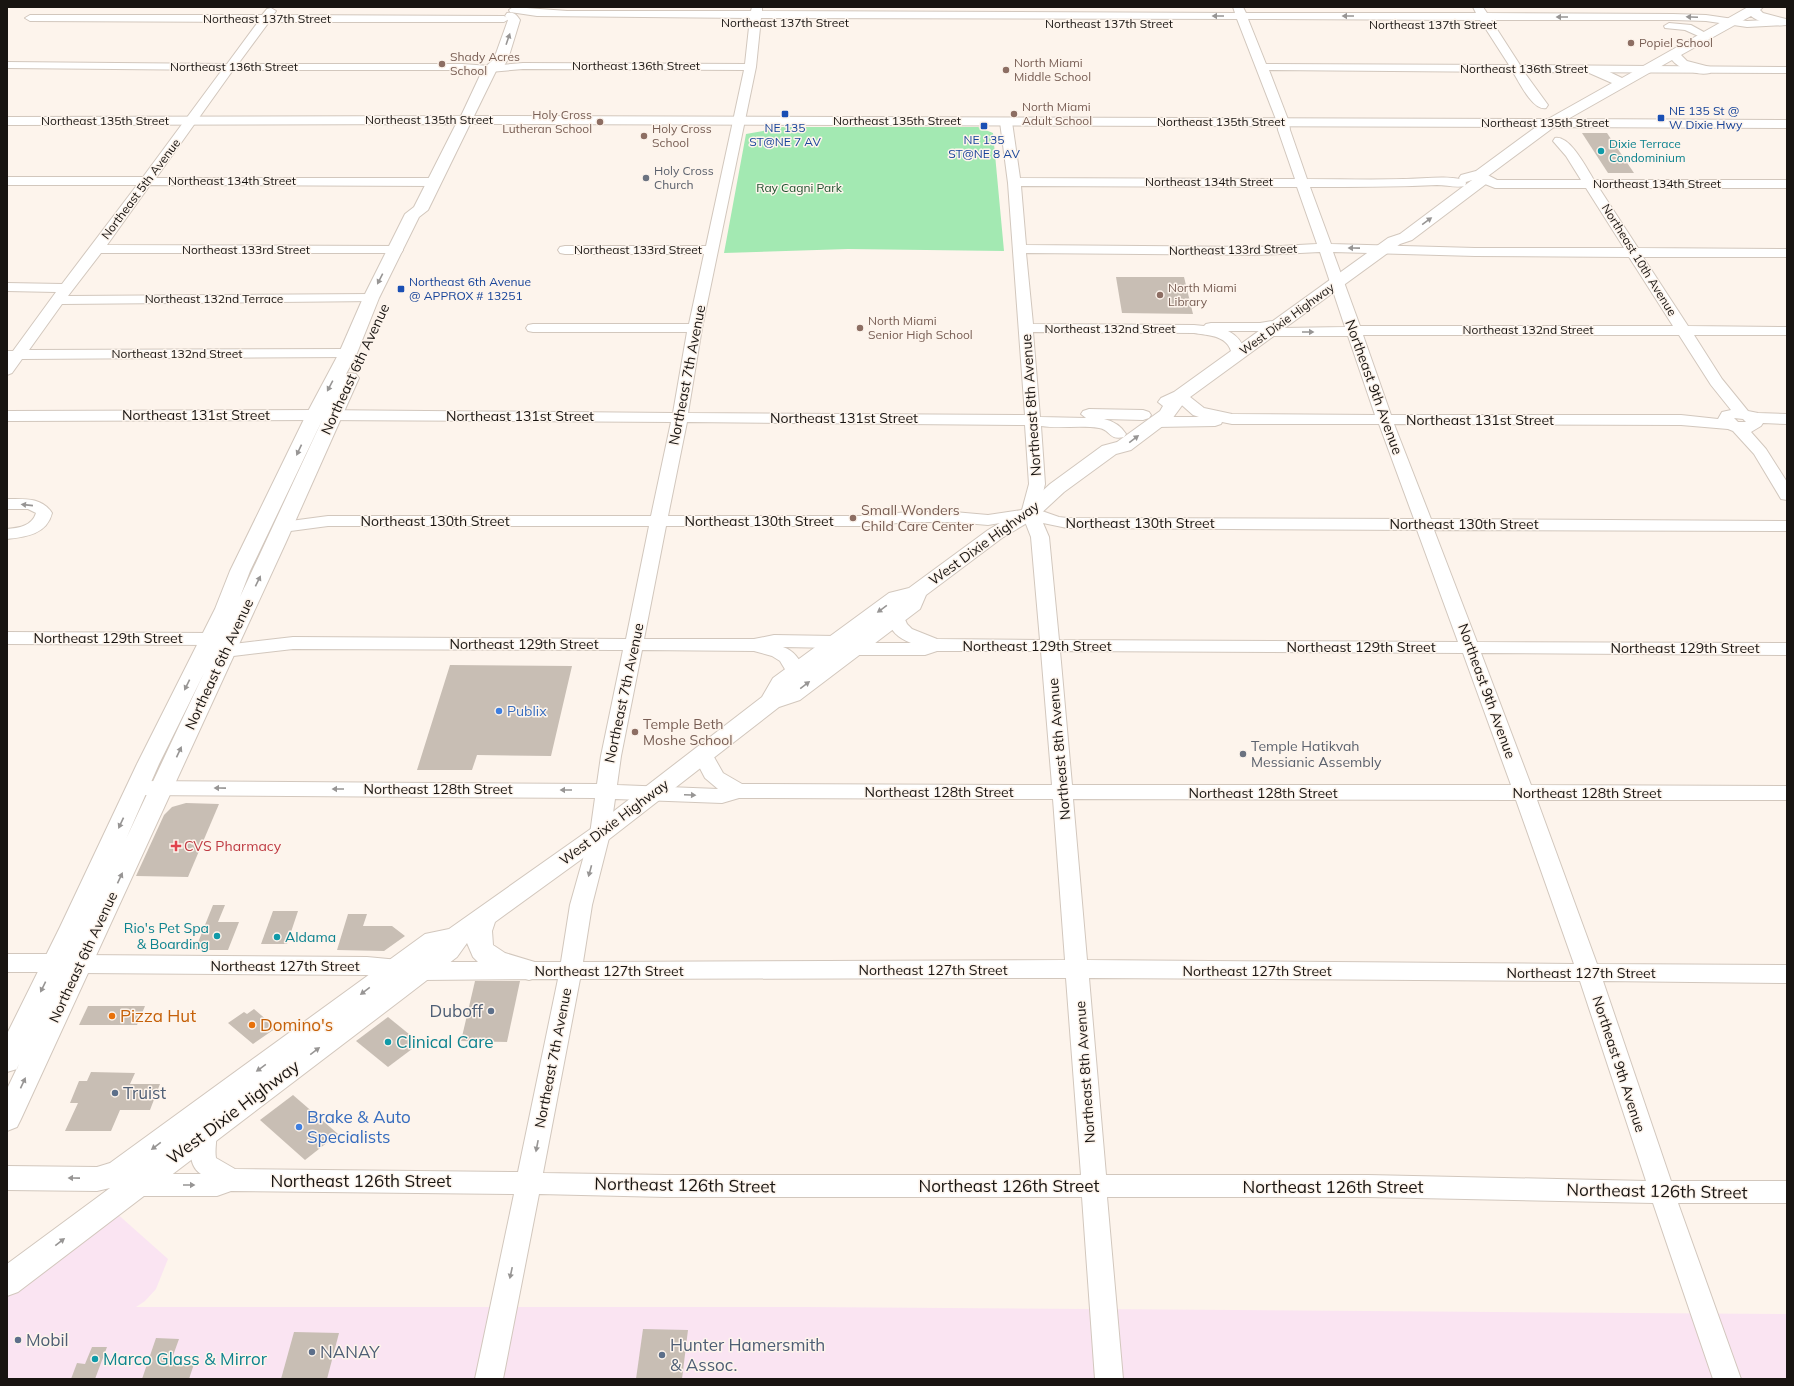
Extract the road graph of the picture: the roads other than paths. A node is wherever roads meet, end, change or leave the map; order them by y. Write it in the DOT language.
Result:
graph roads {
  1 [pos="275,7"];
  2 [pos="1723,8"];
  3 [pos="1754,9"];
  4 [pos="998,11"];
  5 [pos="511,13"];
  6 [pos="756,14"];
  7 [pos="1241,16"];
  8 [pos="1483,16"];
  9 [pos="30,18"];
  10 [pos="266,19"];
  11 [pos="876,19"];
  12 [pos="1140,20"];
  13 [pos="1731,22"];
  14 [pos="1784,22"];
  15 [pos="1705,36"];
  16 [pos="1672,54"];
  17 [pos="7,65"];
  18 [pos="492,66"];
  19 [pos="232,67"];
  20 [pos="750,67"];
  21 [pos="1261,67"];
  22 [pos="1517,69"];
  23 [pos="1592,69"];
  24 [pos="1647,69"];
  25 [pos="1705,70"];
  26 [pos="1787,70"];
  27 [pos="1623,83"];
  28 [pos="1542,105"];
  29 [pos="1582,105"];
  30 [pos="466,120"];
  31 [pos="739,120"];
  32 [pos="7,121"];
  33 [pos="192,121"];
  34 [pos="1006,122"];
  35 [pos="1283,122"];
  36 [pos="1495,123"];
  37 [pos="1551,123"];
  38 [pos="1610,123"];
  39 [pos="1787,124"];
  40 [pos="1528,140"];
  41 [pos="1559,141"];
  42 [pos="1484,172"];
  43 [pos="7,181"];
  44 [pos="147,181"];
  45 [pos="432,182"];
  46 [pos="1014,182"];
  47 [pos="1302,182"];
  48 [pos="1404,183"];
  49 [pos="1460,183"];
  50 [pos="1590,183"];
  51 [pos="1787,184"];
  52 [pos="1443,196"];
  53 [pos="1394,242"];
  54 [pos="1325,248"];
  55 [pos="97,249"];
  56 [pos="1020,249"];
  57 [pos="565,250"];
  58 [pos="711,250"];
  59 [pos="1446,252"];
  60 [pos="1635,252"];
  61 [pos="1787,253"];
  62 [pos="400,256"];
  63 [pos="1337,282"];
  64 [pos="7,287"];
  65 [pos="66,288"];
  66 [pos="371,298"];
  67 [pos="57,300"];
  68 [pos="1245,327"];
  69 [pos="533,328"];
  70 [pos="695,328"];
  71 [pos="1026,328"];
  72 [pos="1194,329"];
  73 [pos="1355,331"];
  74 [pos="1684,331"];
  75 [pos="1268,332"];
  76 [pos="1787,332"];
  77 [pos="348,353"];
  78 [pos="1239,354"];
  79 [pos="13,355"];
  80 [pos="7,370"];
  81 [pos="1180,396"];
  82 [pos="324,415"];
  83 [pos="7,416"];
  84 [pos="680,417"];
  85 [pos="1150,419"];
  86 [pos="1232,419"];
  87 [pos="1787,419"];
  88 [pos="1032,420"];
  89 [pos="1385,420"];
  90 [pos="1740,421"];
  91 [pos="1787,422"];
  92 [pos="1113,442"];
  93 [pos="1787,495"];
  94 [pos="7,504"];
  95 [pos="1030,513"];
  96 [pos="287,518"];
  97 [pos="658,521"];
  98 [pos="1424,524"];
  99 [pos="1787,526"];
  100 [pos="7,534"];
  101 [pos="916,592"];
  102 [pos="896,617"];
  103 [pos="7,638"];
  104 [pos="635,644"];
  105 [pos="217,645"];
  106 [pos="754,645"];
  107 [pos="935,645"];
  108 [pos="7,646"];
  109 [pos="844,646"];
  110 [pos="1050,646"];
  111 [pos="1470,647"];
  112 [pos="1787,649"];
  113 [pos="796,672"];
  114 [pos="771,702"];
  115 [pos="703,755"];
  116 [pos="137,788"];
  117 [pos="162,788"];
  118 [pos="605,791"];
  119 [pos="739,791"];
  120 [pos="1062,792"];
  121 [pos="1524,793"];
  122 [pos="1787,793"];
  123 [pos="651,794"];
  124 [pos="600,834"];
  125 [pos="484,917"];
  126 [pos="7,963"];
  127 [pos="67,964"];
  128 [pos="408,969"];
  129 [pos="1078,969"];
  130 [pos="529,970"];
  131 [pos="570,970"];
  132 [pos="1589,974"];
  133 [pos="1787,974"];
  134 [pos="7,1061"];
  135 [pos="7,1119"];
  136 [pos="205,1133"];
  137 [pos="7,1178"];
  138 [pos="231,1180"];
  139 [pos="124,1181"];
  140 [pos="530,1182"];
  141 [pos="1093,1187"];
  142 [pos="1662,1192"];
  143 [pos="1787,1192"];
  144 [pos="7,1282"];
  145 [pos="489,1379"];
  146 [pos="1109,1379"];
  147 [pos="1727,1379"];
  1 -- 10 [label="street, Northeast 5th Avenue"];
  2 -- 3 [label="main road"];
  2 -- 13 [label="street"];
  3 -- 13 [label="main road, West Dixie Highway"];
  3 -- 14 [label="main road"];
  4 -- 11 [label="street, Northeast 137th Street"];
  4 -- 12 [label="street, Northeast 137th Street"];
  5 -- 6 [label="street, Northeast 137th Street"];
  5 -- 10 [label="street, Northeast 137th Street"];
  5 -- 18 [label="main road, Northeast 6th Avenue"];
  6 -- 11 [label="street, Northeast 137th Street"];
  6 -- 20 [label="street, Northeast 7th Avenue"];
  7 -- 8 [label="street, Northeast 137th Street"];
  7 -- 12 [label="street, Northeast 137th Street"];
  7 -- 21 [label="street, Northeast 9th Avenue"];
  13 -- 8 [label="street, Northeast 137th Street, one-way"];
  8 -- 15 [label="street, Northeast 137th Street"];
  8 -- 22 [label="street"];
  9 -- 10 [label="street, Northeast 137th Street"];
  10 -- 19 [label="street, Northeast 5th Avenue"];
  11 -- 12 [label="street, Northeast 137th Street"];
  13 -- 14 [label="street, Northeast 137th Street"];
  13 -- 15 [label="main road, West Dixie Highway"];
  15 -- 16 [label="main road, West Dixie Highway"];
  16 -- 24 [label="main road, West Dixie Highway"];
  16 -- 25 [label="main road"];
  17 -- 19 [label="street, Northeast 136th Street"];
  18 -- 19 [label="street, Northeast 136th Street"];
  18 -- 20 [label="street, Northeast 136th Street"];
  18 -- 30 [label="main road, Northeast 6th Avenue"];
  19 -- 33 [label="street, Northeast 5th Avenue"];
  20 -- 31 [label="street, Northeast 7th Avenue"];
  21 -- 22 [label="street, Northeast 136th Street"];
  21 -- 35 [label="street, Northeast 9th Avenue"];
  22 -- 23 [label="street, Northeast 136th Street"];
  22 -- 28 [label="street"];
  23 -- 24 [label="street, Northeast 136th Street"];
  23 -- 27 [label="main road"];
  24 -- 25 [label="street, Northeast 136th Street"];
  24 -- 27 [label="main road, West Dixie Highway"];
  25 -- 26 [label="street, Northeast 136th Street"];
  27 -- 29 [label="main road, West Dixie Highway"];
  29 -- 37 [label="main road, West Dixie Highway"];
  29 -- 38 [label="main road"];
  30 -- 31 [label="main road, Northeast 135th Street"];
  30 -- 33 [label="main road, Northeast 135th Street"];
  30 -- 45 [label="main road, Northeast 6th Avenue"];
  31 -- 34 [label="main road, Northeast 135th Street"];
  31 -- 58 [label="street, Northeast 7th Avenue"];
  32 -- 33 [label="main road, Northeast 135th Street"];
  33 -- 44 [label="street, Northeast 5th Avenue"];
  34 -- 35 [label="main road, Northeast 135th Street"];
  34 -- 46 [label="street, Northeast 8th Avenue"];
  35 -- 36 [label="main road, Northeast 135th Street"];
  35 -- 47 [label="street, Northeast 9th Avenue"];
  36 -- 37 [label="main road, Northeast 135th Street"];
  36 -- 40 [label="main road"];
  37 -- 38 [label="main road, Northeast 135th Street"];
  37 -- 40 [label="main road, West Dixie Highway"];
  38 -- 39 [label="main road, Northeast 135th Street"];
  40 -- 42 [label="main road, West Dixie Highway"];
  41 -- 50 [label="street, Northeast 10th Avenue"];
  42 -- 49 [label="main road, West Dixie Highway"];
  42 -- 50 [label="street, Northeast 134th Street"];
  53 -- 42 [label="main road, West Dixie Highway, one-way"];
  43 -- 44 [label="street, Northeast 134th Street"];
  44 -- 45 [label="street, Northeast 134th Street"];
  44 -- 55 [label="street, Northeast 5th Avenue"];
  45 -- 62 [label="main road, Northeast 6th Avenue"];
  46 -- 47 [label="street, Northeast 134th Street"];
  46 -- 56 [label="street, Northeast 8th Avenue"];
  47 -- 48 [label="street, Northeast 134th Street"];
  47 -- 54 [label="street, Northeast 9th Avenue"];
  48 -- 49 [label="street, Northeast 134th Street"];
  48 -- 52 [label="street, Northeast 134th Street"];
  49 -- 52 [label="main road, West Dixie Highway"];
  50 -- 51 [label="street, Northeast 134th Street"];
  50 -- 60 [label="street, Northeast 10th Avenue"];
  52 -- 53 [label="main road, West Dixie Highway"];
  53 -- 54 [label="street, Northeast 133rd Street, one-way"];
  53 -- 59 [label="street, Northeast 133rd Street"];
  53 -- 59 [label="street, Northeast 133rd Street"];
  53 -- 63 [label="main road, West Dixie Highway"];
  54 -- 56 [label="street, Northeast 133rd Street"];
  54 -- 63 [label="street, Northeast 9th Avenue"];
  55 -- 62 [label="street, Northeast 133rd Street"];
  55 -- 65 [label="street, Northeast 5th Avenue"];
  56 -- 71 [label="street, Northeast 8th Avenue"];
  57 -- 58 [label="street, Northeast 133rd Street"];
  58 -- 70 [label="street, Northeast 7th Avenue"];
  59 -- 60 [label="street, Northeast 133rd Street"];
  60 -- 61 [label="street, Northeast 133rd Street"];
  60 -- 74 [label="street, Northeast 10th Avenue"];
  62 -- 66 [label="main road, Northeast 6th Avenue, one-way"];
  62 -- 82 [label="main road, Northeast 6th Avenue"];
  63 -- 73 [label="street, Northeast 9th Avenue"];
  63 -- 75 [label="main road, West Dixie Highway"];
  64 -- 65 [label="street"];
  65 -- 67 [label="street, Northeast 5th Avenue"];
  66 -- 67 [label="street, Northeast 132nd Terrace"];
  66 -- 77 [label="main road, Northeast 6th Avenue"];
  67 -- 79 [label="street, Northeast 5th Avenue"];
  68 -- 72 [label="street, Northeast 132nd Street"];
  68 -- 75 [label="street, Northeast 132nd Street"];
  68 -- 75 [label="main road"];
  69 -- 70 [label="street"];
  70 -- 84 [label="street, Northeast 7th Avenue"];
  71 -- 72 [label="street, Northeast 132nd Street"];
  71 -- 88 [label="street, Northeast 8th Avenue"];
  72 -- 78 [label="street, Northeast 132nd Street"];
  73 -- 74 [label="street, Northeast 132nd Street"];
  75 -- 73 [label="street, Northeast 132nd Street, one-way"];
  73 -- 89 [label="street, Northeast 9th Avenue"];
  74 -- 76 [label="street, Northeast 132nd Street"];
  74 -- 90 [label="street, Northeast 10th Avenue"];
  75 -- 78 [label="main road, West Dixie Highway"];
  77 -- 79 [label="street, Northeast 132nd Street"];
  77 -- 82 [label="main road, Northeast 6th Avenue, one-way"];
  78 -- 81 [label="main road, West Dixie Highway"];
  79 -- 80 [label="street, Northeast 5th Avenue"];
  81 -- 85 [label="main road, West Dixie Highway"];
  81 -- 86 [label="street, Northeast 131st Street"];
  82 -- 83 [label="street, Northeast 131st Street"];
  82 -- 84 [label="street, Northeast 131st Street"];
  82 -- 96 [label="main road, Northeast 6th Avenue"];
  82 -- 105 [label="main road, Northeast 6th Avenue, one-way"];
  84 -- 88 [label="street, Northeast 131st Street"];
  84 -- 97 [label="street, Northeast 7th Avenue"];
  85 -- 86 [label="street, Northeast 131st Street"];
  85 -- 88 [label="street, Northeast 131st Street"];
  85 -- 92 [label="main road, West Dixie Highway"];
  86 -- 89 [label="street, Northeast 131st Street"];
  87 -- 90 [label="street, Northeast 131st Street"];
  88 -- 92 [label="street, Northeast 131st Street"];
  88 -- 95 [label="street, Northeast 8th Avenue"];
  89 -- 90 [label="street, Northeast 131st Street"];
  89 -- 98 [label="street, Northeast 9th Avenue"];
  90 -- 91 [label="street, Northeast 131st Street"];
  90 -- 93 [label="street, Northeast 10th Avenue"];
  92 -- 95 [label="main road, West Dixie Highway"];
  100 -- 94 [label="street, one-way"];
  95 -- 97 [label="street, Northeast 130th Street"];
  95 -- 98 [label="street, Northeast 130th Street"];
  95 -- 101 [label="main road, West Dixie Highway"];
  95 -- 110 [label="street, Northeast 8th Avenue"];
  96 -- 97 [label="street, Northeast 130th Street"];
  105 -- 96 [label="main road, Northeast 6th Avenue, one-way"];
  97 -- 104 [label="street, Northeast 7th Avenue"];
  98 -- 99 [label="street, Northeast 130th Street"];
  98 -- 111 [label="street, Northeast 9th Avenue"];
  101 -- 102 [label="main road, West Dixie Highway"];
  101 -- 109 [label="main road, West Dixie Highway, one-way"];
  102 -- 107 [label="street, Northeast 129th Street"];
  102 -- 109 [label="main road, West Dixie Highway"];
  103 -- 105 [label="street, Northeast 129th Street"];
  104 -- 105 [label="street, Northeast 129th Street"];
  104 -- 106 [label="street, Northeast 129th Street"];
  104 -- 118 [label="street, Northeast 7th Avenue"];
  105 -- 108 [label="street, Northeast 129th Street"];
  105 -- 116 [label="main road, Northeast 6th Avenue, one-way"];
  117 -- 105 [label="main road, Northeast 6th Avenue, one-way"];
  106 -- 109 [label="street, Northeast 129th Street"];
  106 -- 113 [label="street, Northeast 129th Street"];
  107 -- 109 [label="street, Northeast 129th Street"];
  107 -- 110 [label="street, Northeast 129th Street"];
  109 -- 113 [label="main road, West Dixie Highway"];
  114 -- 109 [label="main road, West Dixie Highway, one-way"];
  110 -- 111 [label="street, Northeast 129th Street"];
  110 -- 120 [label="street, Northeast 8th Avenue"];
  111 -- 112 [label="street, Northeast 129th Street"];
  111 -- 121 [label="street, Northeast 9th Avenue"];
  113 -- 114 [label="main road, West Dixie Highway"];
  114 -- 115 [label="main road, West Dixie Highway"];
  115 -- 119 [label="street, Northeast 128th Street"];
  115 -- 123 [label="main road, West Dixie Highway"];
  116 -- 117 [label="street, Northeast 128th Street"];
  116 -- 127 [label="main road, Northeast 6th Avenue, one-way"];
  118 -- 117 [label="street, Northeast 128th Street, one-way"];
  127 -- 117 [label="main road, Northeast 6th Avenue, one-way"];
  118 -- 123 [label="street, Northeast 128th Street"];
  118 -- 124 [label="street, Northeast 7th Avenue"];
  119 -- 120 [label="street, Northeast 128th Street"];
  123 -- 119 [label="street, Northeast 128th Street, one-way"];
  120 -- 121 [label="street, Northeast 128th Street"];
  120 -- 129 [label="street, Northeast 8th Avenue"];
  121 -- 122 [label="street, Northeast 128th Street"];
  121 -- 132 [label="street, Northeast 9th Avenue"];
  123 -- 124 [label="main road, West Dixie Highway"];
  124 -- 125 [label="main road, West Dixie Highway"];
  124 -- 131 [label="street, Northeast 7th Avenue, one-way"];
  125 -- 128 [label="main road, West Dixie Highway"];
  125 -- 130 [label="main road"];
  126 -- 127 [label="street, Northeast 127th Street"];
  127 -- 128 [label="street, Northeast 127th Street"];
  127 -- 134 [label="main road, Northeast 6th Avenue, one-way"];
  135 -- 127 [label="main road, Northeast 6th Avenue, one-way"];
  128 -- 130 [label="street, Northeast 127th Street"];
  136 -- 128 [label="main road, West Dixie Highway, one-way"];
  128 -- 139 [label="main road, West Dixie Highway, one-way"];
  129 -- 131 [label="street, Northeast 127th Street"];
  129 -- 132 [label="street, Northeast 127th Street"];
  129 -- 141 [label="street, Northeast 8th Avenue"];
  130 -- 131 [label="street, Northeast 127th Street"];
  131 -- 140 [label="street, Northeast 7th Avenue, one-way"];
  132 -- 133 [label="street, Northeast 127th Street"];
  132 -- 142 [label="street, Northeast 9th Avenue"];
  136 -- 138 [label="street, Northeast 126th Street"];
  136 -- 139 [label="main road, West Dixie Highway"];
  139 -- 137 [label="main road, Northeast 126th Street, one-way"];
  139 -- 138 [label="street, Northeast 126th Street, one-way"];
  138 -- 140 [label="street, Northeast 126th Street"];
  144 -- 139 [label="main road, West Dixie Highway, one-way"];
  140 -- 141 [label="street, Northeast 126th Street"];
  140 -- 145 [label="street, Northeast 7th Avenue, one-way"];
  141 -- 142 [label="street, Northeast 126th Street"];
  141 -- 146 [label="street, Northeast 8th Avenue"];
  142 -- 143 [label="street, Northeast 126th Street"];
  142 -- 147 [label="street, Northeast 9th Avenue"];
}
